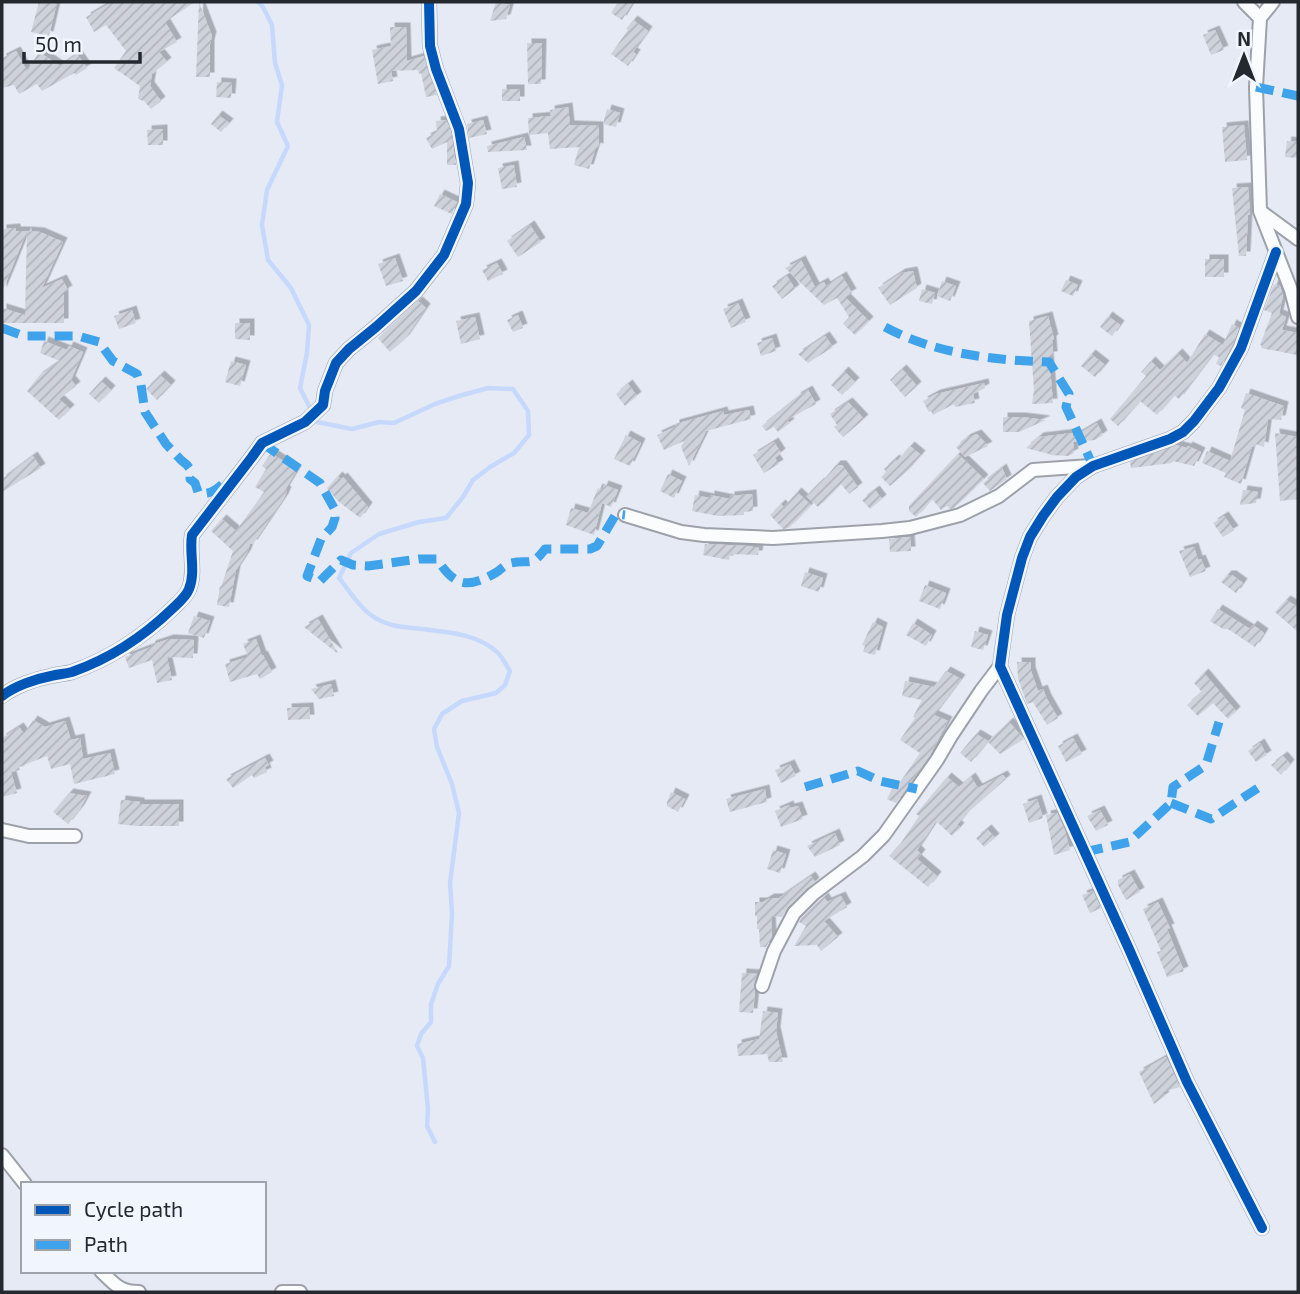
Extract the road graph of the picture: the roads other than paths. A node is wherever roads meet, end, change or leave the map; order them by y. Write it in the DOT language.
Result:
graph roads {
  1 [pos="429,2"];
  2 [pos="1244,2"];
  3 [pos="1273,2"];
  4 [pos="1260,18"];
  5 [pos="1260,211"];
  6 [pos="1298,239"];
  7 [pos="1276,252"];
  8 [pos="1298,317"];
  9 [pos="1093,466"];
  10 [pos="625,515"];
  11 [pos="1000,666"];
  12 [pos="2,696"];
  13 [pos="2,830"];
  14 [pos="75,836"];
  15 [pos="762,986"];
  16 [pos="2,1155"];
  17 [pos="23,1182"];
  18 [pos="1262,1228"];
  19 [pos="103,1273"];
  20 [pos="139,1292"];
  21 [pos="282,1292"];
  22 [pos="300,1292"];
  1 -- 12 [label="street"];
  2 -- 4 [label="street"];
  3 -- 4 [label="street"];
  4 -- 5 [label="street"];
  5 -- 6 [label="street"];
  5 -- 7 [label="street"];
  7 -- 8 [label="street"];
  7 -- 9 [label="street"];
  9 -- 10 [label="street"];
  9 -- 11 [label="street"];
  11 -- 15 [label="street"];
  11 -- 18 [label="street"];
  13 -- 14 [label="street"];
  16 -- 17 [label="street"];
  19 -- 20 [label="street"];
  21 -- 22 [label="street"];
}
